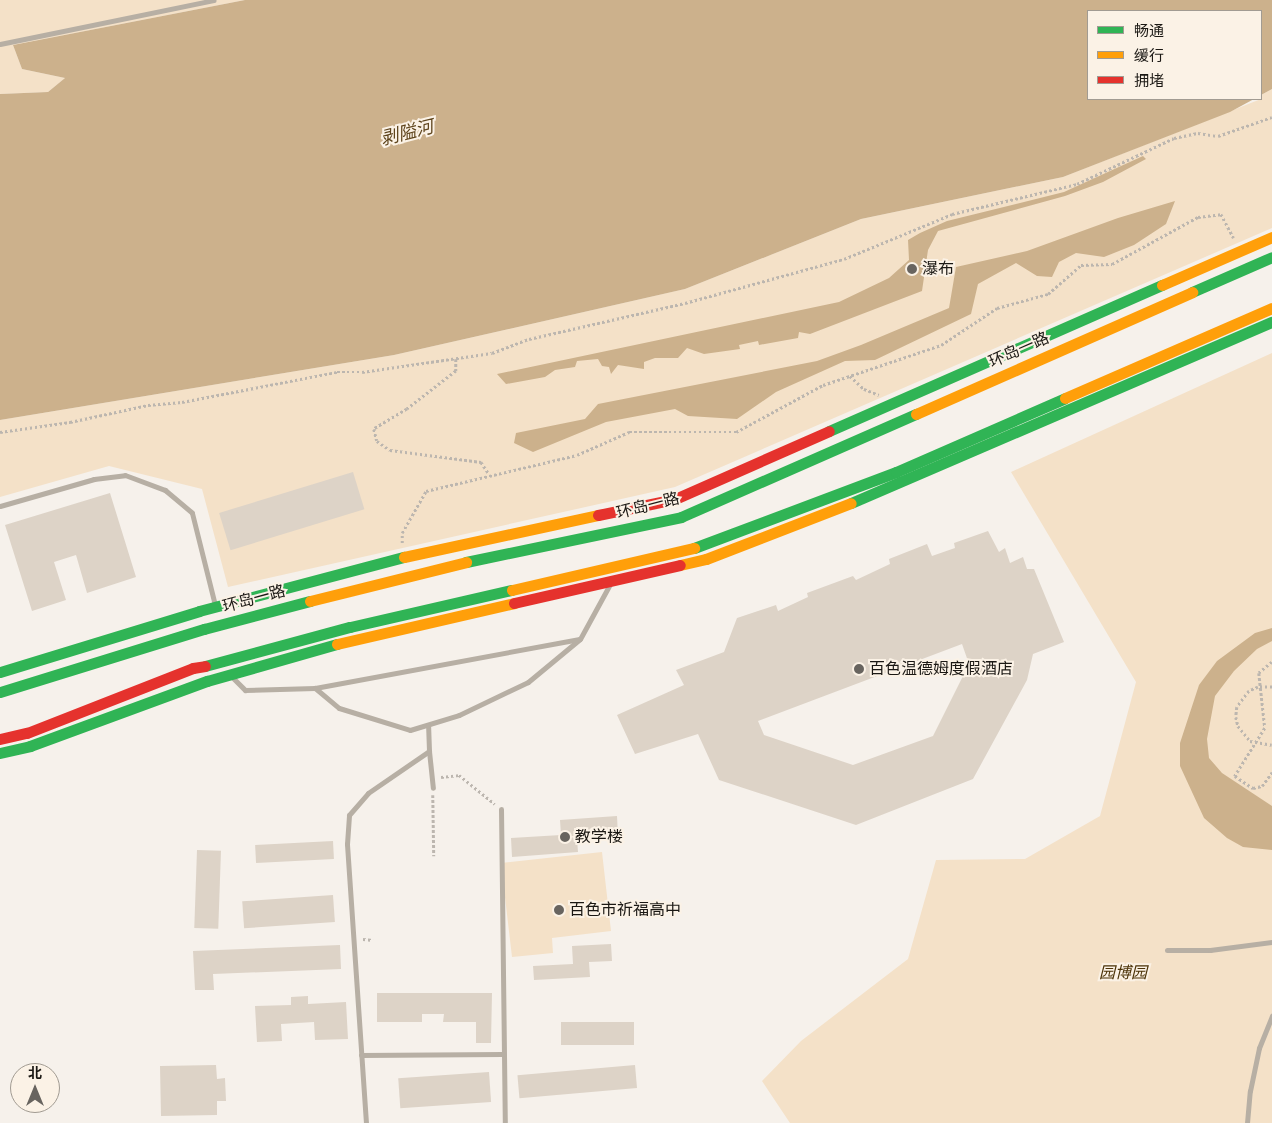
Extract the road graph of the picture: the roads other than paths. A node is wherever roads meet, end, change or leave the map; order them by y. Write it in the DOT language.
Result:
graph roads {
  1 [pos="214,0"];
  2 [pos="0,44"];
  3 [pos="1272,237"];
  4 [pos="1272,257"];
  5 [pos="1272,308"];
  6 [pos="1272,322"];
  7 [pos="0,506"];
  8 [pos="620,565"];
  9 [pos="612,580"];
  10 [pos="215,606"];
  11 [pos="580,639"];
  12 [pos="220,664"];
  13 [pos="0,672"];
  14 [pos="230,674"];
  15 [pos="315,688"];
  16 [pos="0,692"];
  17 [pos="428,725"];
  18 [pos="0,740"];
  19 [pos="429,751"];
  20 [pos="0,753"];
  21 [pos="433,788"];
  22 [pos="501,809"];
  23 [pos="1270,944"];
  24 [pos="1167,950"];
  25 [pos="1272,1015"];
  26 [pos="502,1054"];
  27 [pos="362,1055"];
  28 [pos="366,1123"];
  29 [pos="505,1123"];
  30 [pos="1248,1123"];
  1 -- 2 [label="lane"];
  3 -- 10 [label="street"];
  4 -- 16 [label="street, 环岛一路"];
  5 -- 8 [label="street"];
  6 -- 9 [label="street"];
  7 -- 10 [label="lane"];
  8 -- 9 [label="lane"];
  8 -- 12 [label="street"];
  9 -- 11 [label="lane"];
  9 -- 14 [label="street"];
  10 -- 13 [label="street"];
  11 -- 15 [label="lane"];
  11 -- 17 [label="lane"];
  12 -- 14 [label="lane"];
  12 -- 18 [label="street"];
  14 -- 15 [label="lane"];
  14 -- 20 [label="street"];
  15 -- 17 [label="lane"];
  17 -- 19 [label="lane"];
  19 -- 21 [label="lane"];
  19 -- 27 [label="lane"];
  22 -- 26 [label="lane"];
  23 -- 24 [label="lane"];
  25 -- 30 [label="lane"];
  26 -- 27 [label="lane"];
  26 -- 29 [label="lane"];
  27 -- 28 [label="lane"];
}
